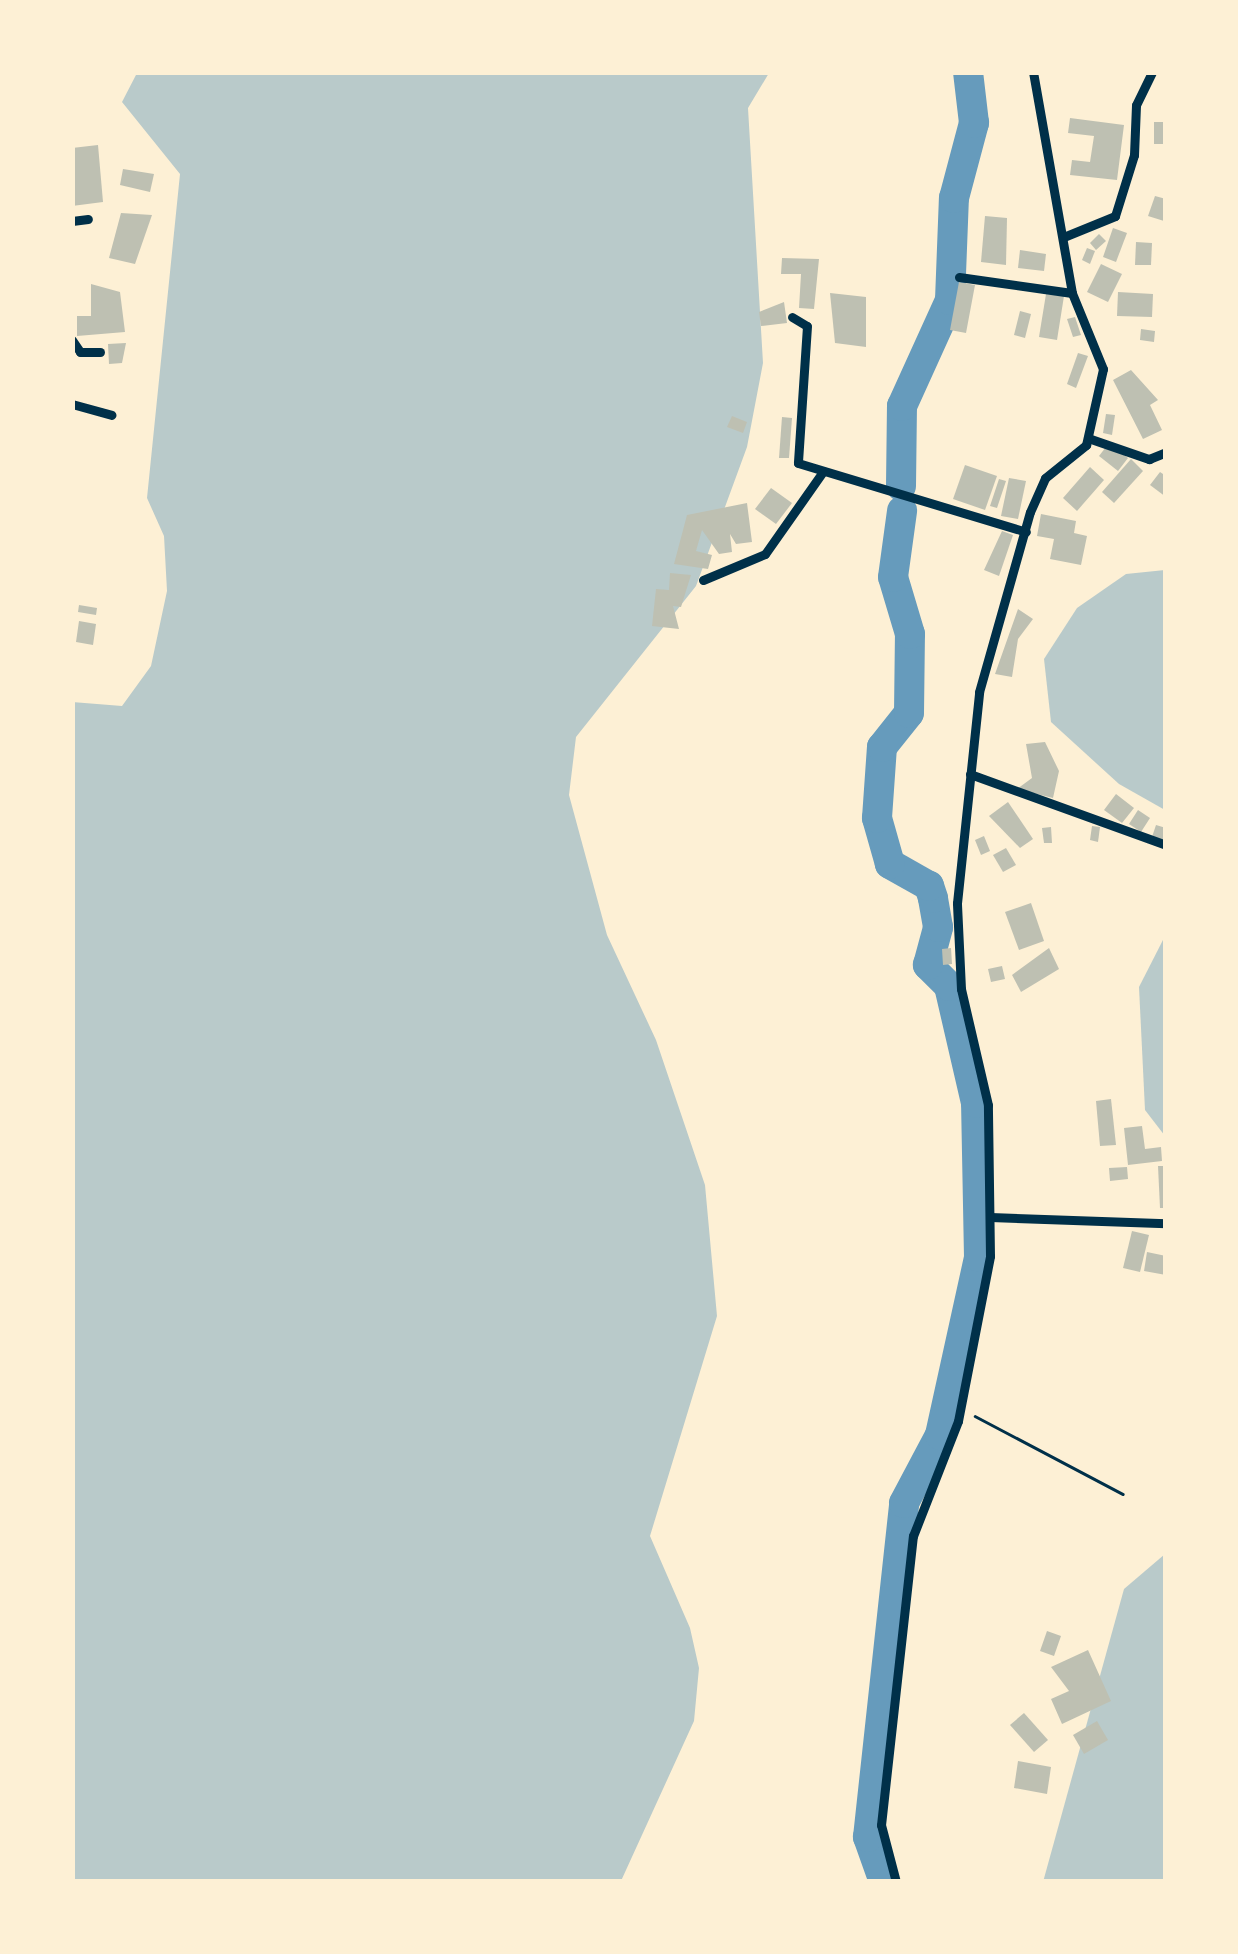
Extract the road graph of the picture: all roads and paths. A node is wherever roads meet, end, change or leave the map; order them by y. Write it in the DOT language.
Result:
graph roads {
  1 [pos="1033,72"];
  2 [pos="1152,72"];
  3 [pos="88,219"];
  4 [pos="72,221"];
  5 [pos="1066,236"];
  6 [pos="958,277"];
  7 [pos="1072,292"];
  8 [pos="792,317"];
  9 [pos="72,340"];
  10 [pos="100,352"];
  11 [pos="72,404"];
  12 [pos="112,415"];
  13 [pos="1088,438"];
  14 [pos="1166,452"];
  15 [pos="822,473"];
  16 [pos="1026,532"];
  17 [pos="702,580"];
  18 [pos="970,774"];
  19 [pos="1166,845"];
  20 [pos="990,1217"];
  21 [pos="1166,1223"];
  22 [pos="962,1402"];
  23 [pos="1123,1494"];
  24 [pos="896,1882"];
  1 -- 5 [label="street"];
  2 -- 5 [label="street"];
  3 -- 4 [label="street"];
  5 -- 7 [label="street"];
  6 -- 7 [label="street"];
  7 -- 13 [label="street"];
  8 -- 15 [label="street"];
  9 -- 10 [label="street"];
  11 -- 12 [label="street"];
  13 -- 14 [label="street"];
  13 -- 16 [label="street"];
  15 -- 16 [label="street"];
  15 -- 17 [label="street"];
  16 -- 18 [label="street"];
  18 -- 19 [label="street"];
  18 -- 20 [label="street"];
  20 -- 21 [label="street"];
  20 -- 22 [label="street"];
  22 -- 23 [label="path"];
  22 -- 24 [label="street"];
}
